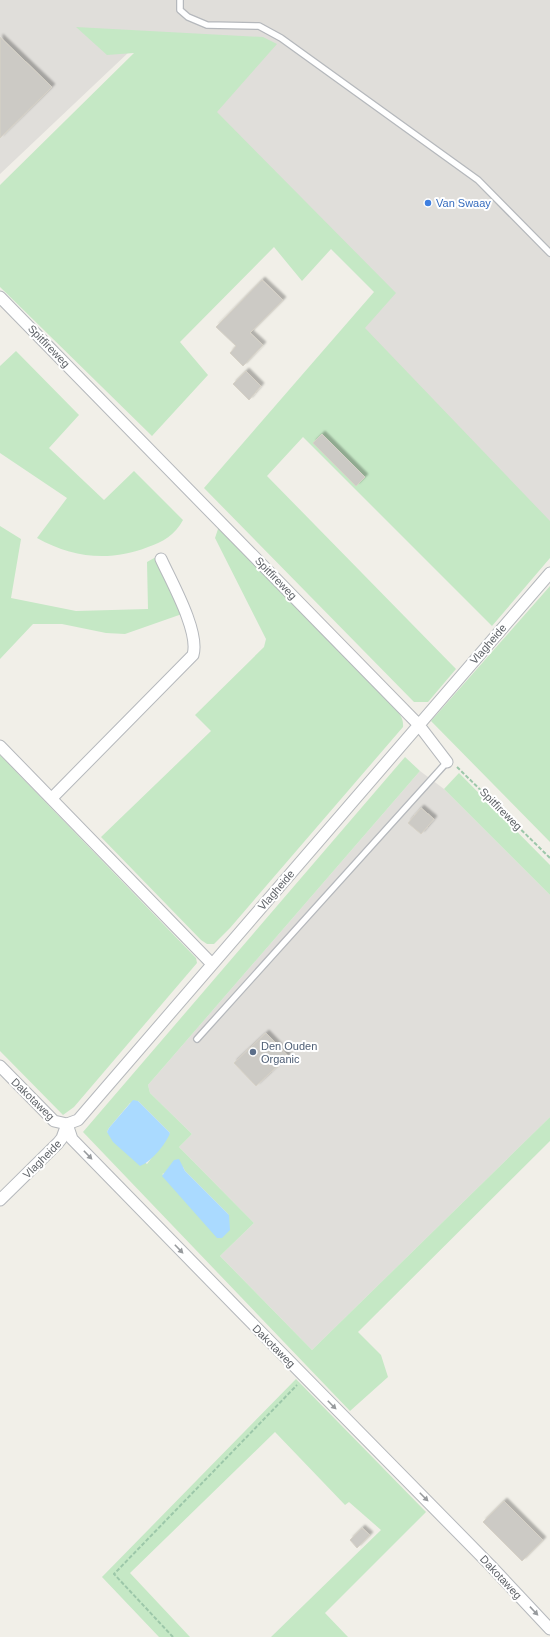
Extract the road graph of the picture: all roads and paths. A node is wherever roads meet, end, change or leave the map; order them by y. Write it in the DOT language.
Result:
graph roads {
  1 [pos="180,0"];
  2 [pos="550,253"];
  3 [pos="0,297"];
  4 [pos="161,559"];
  5 [pos="550,572"];
  6 [pos="418,724"];
  7 [pos="0,746"];
  8 [pos="447,762"];
  9 [pos="52,798"];
  10 [pos="550,858"];
  11 [pos="212,964"];
  12 [pos="197,1039"];
  13 [pos="0,1066"];
  14 [pos="66,1124"];
  15 [pos="0,1200"];
  16 [pos="305,1377"];
  17 [pos="550,1629"];
  18 [pos="173,1637"];
  1 -- 2 [label="lane"];
  3 -- 6 [label="street, Spitfireweg"];
  4 -- 9 [label="street"];
  5 -- 6 [label="street, Vlagheide"];
  6 -- 8 [label="street, Spitfireweg"];
  6 -- 11 [label="street, Vlagheide"];
  7 -- 9 [label="street"];
  8 -- 10 [label="path, Spitfireweg"];
  8 -- 12 [label="lane"];
  9 -- 11 [label="street"];
  11 -- 14 [label="street, Vlagheide"];
  13 -- 14 [label="street, Dakotaweg"];
  14 -- 15 [label="street, Vlagheide"];
  14 -- 16 [label="street, Dakotaweg, one-way"];
  16 -- 17 [label="street, Dakotaweg, one-way"];
  16 -- 18 [label="path"];
}
